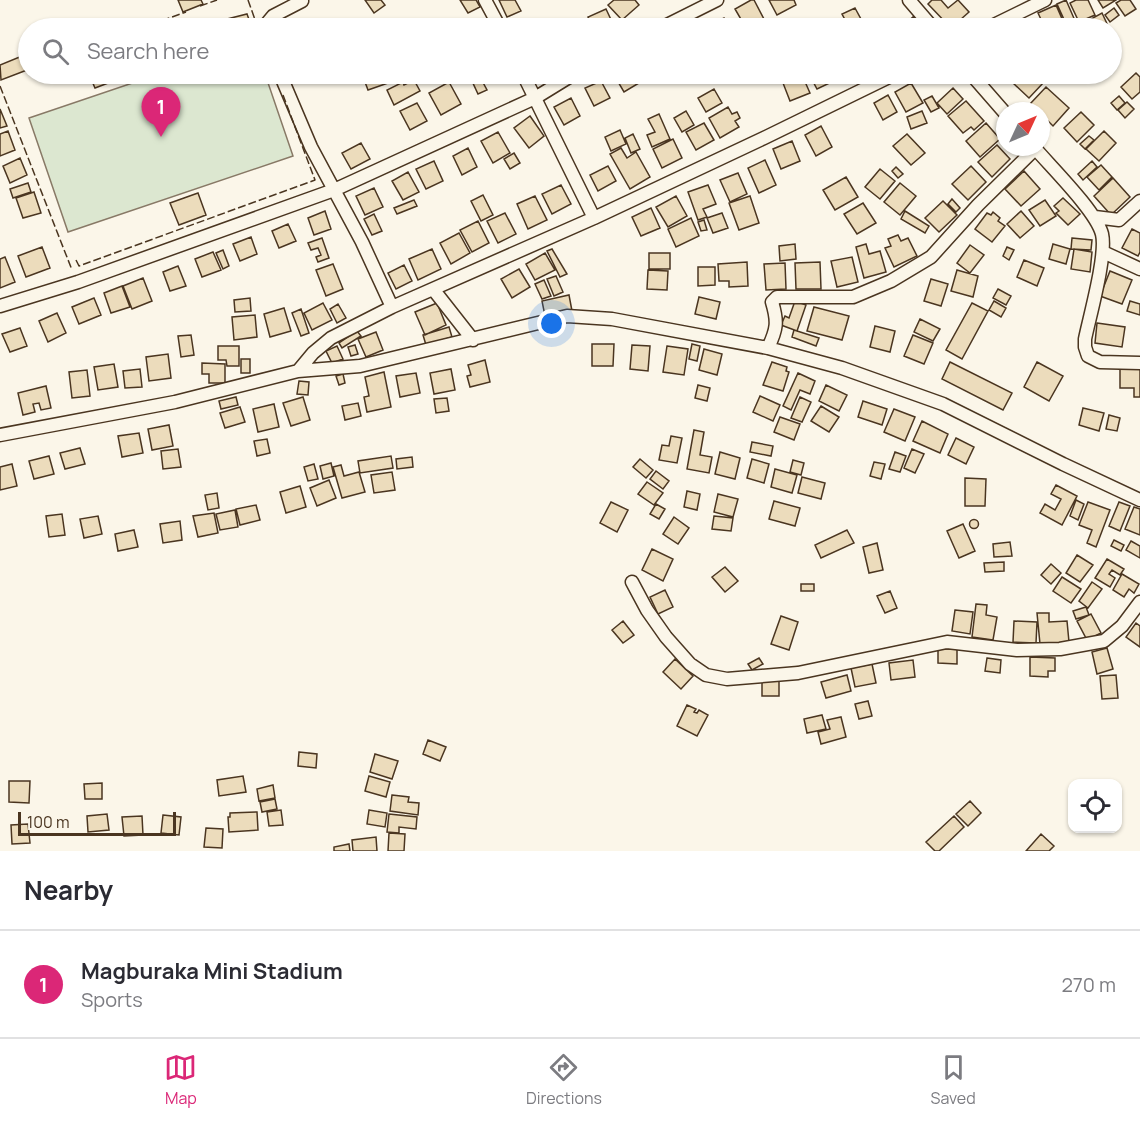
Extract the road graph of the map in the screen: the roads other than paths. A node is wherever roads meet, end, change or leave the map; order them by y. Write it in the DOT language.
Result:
graph roads {
  1 [pos="485,0"];
  2 [pos="717,0"];
  3 [pos="909,0"];
  4 [pos="1045,0"];
  5 [pos="302,1"];
  6 [pos="271,18"];
  7 [pos="495,18"];
  8 [pos="681,18"];
  9 [pos="924,18"];
  10 [pos="1008,18"];
  11 [pos="284,84"];
  12 [pos="528,84"];
  13 [pos="558,84"];
  14 [pos="875,84"];
  15 [pos="980,84"];
  16 [pos="535,98"];
  17 [pos="996,103"];
  18 [pos="1026,156"];
  19 [pos="1041,156"];
  20 [pos="334,190"];
  21 [pos="1140,201"];
  22 [pos="1095,217"];
  23 [pos="594,218"];
  24 [pos="1103,252"];
  25 [pos="1140,269"];
  26 [pos="432,289"];
  27 [pos="0,306"];
  28 [pos="392,307"];
  29 [pos="473,340"];
  30 [pos="768,348"];
  31 [pos="1140,363"];
  32 [pos="298,371"];
  33 [pos="0,435"];
  34 [pos="1140,500"];
  35 [pos="632,582"];
  36 [pos="1140,602"];
  1 -- 7 [label="street"];
  2 -- 8 [label="street"];
  3 -- 9 [label="street"];
  4 -- 10 [label="street"];
  5 -- 6 [label="street"];
  11 -- 20 [label="street"];
  12 -- 16 [label="street"];
  13 -- 16 [label="street"];
  14 -- 23 [label="street"];
  15 -- 17 [label="street"];
  16 -- 20 [label="street"];
  16 -- 23 [label="street"];
  18 -- 30 [label="street"];
  19 -- 22 [label="street"];
  20 -- 27 [label="street"];
  20 -- 28 [label="street"];
  21 -- 22 [label="street"];
  22 -- 24 [label="street"];
  23 -- 26 [label="street"];
  24 -- 25 [label="street"];
  24 -- 31 [label="street"];
  26 -- 28 [label="street"];
  26 -- 29 [label="street"];
  28 -- 32 [label="street"];
  29 -- 30 [label="street"];
  29 -- 32 [label="street"];
  30 -- 34 [label="street"];
  32 -- 33 [label="street"];
  35 -- 36 [label="street"];
}
